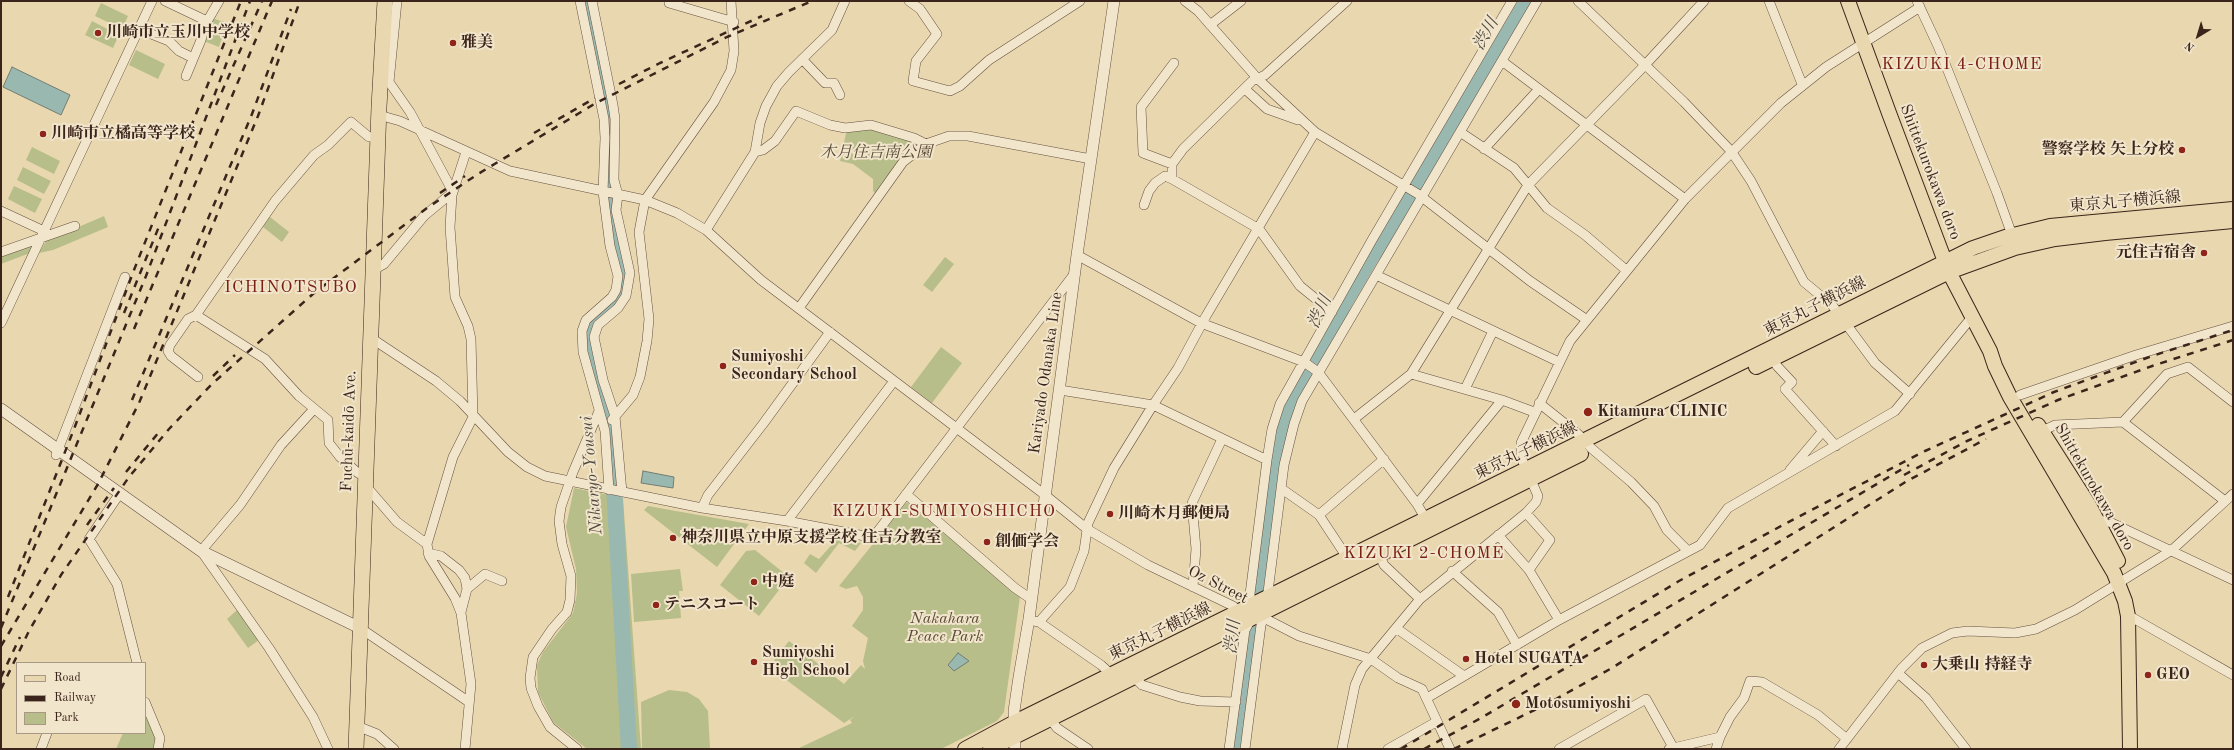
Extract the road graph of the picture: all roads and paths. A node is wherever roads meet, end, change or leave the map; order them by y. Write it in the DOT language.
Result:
graph roads {
  1 [pos="152,1"];
  2 [pos="165,1"];
  3 [pos="219,1"];
  4 [pos="385,1"];
  5 [pos="397,1"];
  6 [pos="580,1"];
  7 [pos="592,1"];
  8 [pos="731,1"];
  9 [pos="845,1"];
  10 [pos="909,1"];
  11 [pos="1080,1"];
  12 [pos="1114,1"];
  13 [pos="1185,1"];
  14 [pos="1241,1"];
  15 [pos="1347,1"];
  16 [pos="1512,1"];
  17 [pos="1537,1"];
  18 [pos="1578,1"];
  19 [pos="1703,1"];
  20 [pos="1769,1"];
  21 [pos="1848,1"];
  22 [pos="669,3"];
  23 [pos="1919,4"];
  24 [pos="207,21"];
  25 [pos="734,22"];
  26 [pos="1210,25"];
  27 [pos="139,29"];
  28 [pos="1863,42"];
  29 [pos="193,58"];
  30 [pos="802,59"];
  31 [pos="1502,61"];
  32 [pos="1174,63"];
  33 [pos="1645,65"];
  34 [pos="186,76"];
  35 [pos="1258,79"];
  36 [pos="385,82"];
  37 [pos="1802,84"];
  38 [pos="1245,89"];
  39 [pos="1539,89"];
  40 [pos="840,95"];
  41 [pos="379,115"];
  42 [pos="1301,119"];
  43 [pos="1586,125"];
  44 [pos="420,130"];
  45 [pos="1315,132"];
  46 [pos="1460,132"];
  47 [pos="378,137"];
  48 [pos="926,144"];
  49 [pos="1484,149"];
  50 [pos="1731,150"];
  51 [pos="466,152"];
  52 [pos="755,152"];
  53 [pos="1091,159"];
  54 [pos="1172,164"];
  55 [pos="1172,179"];
  56 [pos="1528,185"];
  57 [pos="1406,187"];
  58 [pos="453,192"];
  59 [pos="603,192"];
  60 [pos="618,195"];
  61 [pos="1420,195"];
  62 [pos="1685,199"];
  63 [pos="645,200"];
  64 [pos="1144,205"];
  65 [pos="2233,209"];
  66 [pos="2,211"];
  67 [pos="2233,221"];
  68 [pos="75,226"];
  69 [pos="1258,229"];
  70 [pos="706,230"];
  71 [pos="43,234"];
  72 [pos="2012,235"];
  73 [pos="1489,250"];
  74 [pos="1,252"];
  75 [pos="1077,255"];
  76 [pos="1947,266"];
  77 [pos="373,270"];
  78 [pos="1626,270"];
  79 [pos="1076,272"];
  80 [pos="1376,274"];
  81 [pos="125,277"];
  82 [pos="799,308"];
  83 [pos="1450,311"];
  84 [pos="1332,312"];
  85 [pos="196,315"];
  86 [pos="1972,317"];
  87 [pos="1842,318"];
  88 [pos="1587,320"];
  89 [pos="1,323"];
  90 [pos="1201,323"];
  91 [pos="2233,326"];
  92 [pos="1493,331"];
  93 [pos="830,332"];
  94 [pos="371,338"];
  95 [pos="1990,351"];
  96 [pos="1773,358"];
  97 [pos="1304,362"];
  98 [pos="1559,362"];
  99 [pos="1318,372"];
  100 [pos="1411,374"];
  101 [pos="198,376"];
  102 [pos="894,381"];
  103 [pos="1465,389"];
  104 [pos="1060,390"];
  105 [pos="1910,394"];
  106 [pos="2020,395"];
  107 [pos="1502,400"];
  108 [pos="2233,402"];
  109 [pos="1539,403"];
  110 [pos="1153,405"];
  111 [pos="1,409"];
  112 [pos="314,409"];
  113 [pos="599,411"];
  114 [pos="1534,412"];
  115 [pos="615,416"];
  116 [pos="473,417"];
  117 [pos="1354,420"];
  118 [pos="2123,422"];
  119 [pos="956,428"];
  120 [pos="605,431"];
  121 [pos="1823,432"];
  122 [pos="2042,432"];
  123 [pos="1222,439"];
  124 [pos="1588,445"];
  125 [pos="1836,446"];
  126 [pos="58,452"];
  127 [pos="1384,459"];
  128 [pos="1268,460"];
  129 [pos="1529,474"];
  130 [pos="1785,476"];
  131 [pos="366,481"];
  132 [pos="570,482"];
  133 [pos="1282,489"];
  134 [pos="610,490"];
  135 [pos="621,492"];
  136 [pos="120,493"];
  137 [pos="906,494"];
  138 [pos="2233,494"];
  139 [pos="1045,495"];
  140 [pos="2225,501"];
  141 [pos="1418,504"];
  142 [pos="702,508"];
  143 [pos="1526,513"];
  144 [pos="1319,515"];
  145 [pos="2096,518"];
  146 [pos="787,521"];
  147 [pos="1428,524"];
  148 [pos="1087,529"];
  149 [pos="1498,534"];
  150 [pos="428,548"];
  151 [pos="1377,550"];
  152 [pos="201,551"];
  153 [pos="1688,551"];
  154 [pos="2170,552"];
  155 [pos="1351,563"];
  156 [pos="1529,570"];
  157 [pos="1452,571"];
  158 [pos="2233,580"];
  159 [pos="502,581"];
  160 [pos="2122,583"];
  161 [pos="1193,587"];
  162 [pos="468,589"];
  163 [pos="1267,598"];
  164 [pos="1031,599"];
  165 [pos="1420,599"];
  166 [pos="461,613"];
  167 [pos="1254,613"];
  168 [pos="2133,618"];
  169 [pos="1559,620"];
  170 [pos="1034,621"];
  171 [pos="360,628"];
  172 [pos="1396,628"];
  173 [pos="1517,644"];
  174 [pos="1371,659"];
  175 [pos="137,662"];
  176 [pos="1131,672"];
  177 [pos="1898,673"];
  178 [pos="1112,675"];
  179 [pos="2233,675"];
  180 [pos="1464,676"];
  181 [pos="1426,698"];
  182 [pos="469,702"];
  183 [pos="1236,702"];
  184 [pos="146,704"];
  185 [pos="1047,714"];
  186 [pos="1015,722"];
  187 [pos="1436,722"];
  188 [pos="357,726"];
  189 [pos="47,734"];
  190 [pos="1720,737"];
  191 [pos="1847,738"];
  192 [pos="1015,743"];
  193 [pos="464,748"];
  194 [pos="1671,748"];
  195 [pos="41,749"];
  196 [pos="158,749"];
  197 [pos="328,749"];
  198 [pos="356,749"];
  199 [pos="394,749"];
  200 [pos="577,749"];
  201 [pos="965,749"];
  202 [pos="990,749"];
  203 [pos="1088,749"];
  204 [pos="1229,749"];
  205 [pos="1245,749"];
  206 [pos="1342,749"];
  207 [pos="1388,749"];
  208 [pos="1450,749"];
  209 [pos="1559,749"];
  210 [pos="1716,749"];
  211 [pos="1839,749"];
  212 [pos="1966,749"];
  213 [pos="2130,749"];
  214 [pos="2135,749"];
  1 -- 27 [label="street"];
  2 -- 24 [label="street"];
  3 -- 24 [label="street"];
  4 -- 36 [label="highway"];
  5 -- 36 [label="street"];
  6 -- 59 [label="street"];
  7 -- 60 [label="street"];
  8 -- 25 [label="street"];
  9 -- 30 [label="street"];
  10 -- 11 [label="street"];
  12 -- 53 [label="street, Kariyado Odanaka Line"];
  13 -- 26 [label="street"];
  14 -- 26 [label="street"];
  15 -- 35 [label="street"];
  16 -- 57 [label="street"];
  17 -- 31 [label="street"];
  18 -- 33 [label="street"];
  19 -- 33 [label="street"];
  20 -- 37 [label="street"];
  21 -- 28 [label="main road, Shittekurokawa doro"];
  22 -- 25 [label="street"];
  23 -- 28 [label="street"];
  23 -- 72 [label="street"];
  24 -- 29 [label="street"];
  25 -- 63 [label="street"];
  26 -- 35 [label="street"];
  27 -- 29 [label="street"];
  27 -- 71 [label="street"];
  28 -- 37 [label="street"];
  28 -- 76 [label="main road, Shittekurokawa doro"];
  29 -- 34 [label="street"];
  30 -- 40 [label="street"];
  30 -- 52 [label="street"];
  31 -- 39 [label="street"];
  31 -- 46 [label="street"];
  32 -- 54 [label="street"];
  33 -- 43 [label="street"];
  33 -- 50 [label="street"];
  35 -- 38 [label="street"];
  35 -- 42 [label="street"];
  36 -- 41 [label="highway, Fuchū-kaidō Ave."];
  36 -- 44 [label="street"];
  37 -- 50 [label="street"];
  38 -- 42 [label="street"];
  38 -- 54 [label="street"];
  39 -- 43 [label="street"];
  39 -- 49 [label="street"];
  41 -- 44 [label="street, Oz Street"];
  41 -- 47 [label="highway, Fuchū-kaidō Ave."];
  42 -- 45 [label="street"];
  43 -- 56 [label="street"];
  43 -- 62 [label="street"];
  44 -- 51 [label="street, Oz Street"];
  44 -- 58 [label="street"];
  45 -- 57 [label="street"];
  45 -- 69 [label="street"];
  46 -- 49 [label="street"];
  46 -- 61 [label="street"];
  47 -- 77 [label="highway, Fuchū-kaidō Ave."];
  47 -- 85 [label="street"];
  48 -- 52 [label="street"];
  48 -- 53 [label="street"];
  48 -- 82 [label="street"];
  49 -- 56 [label="street"];
  50 -- 62 [label="street"];
  50 -- 87 [label="street"];
  51 -- 58 [label="street"];
  51 -- 59 [label="street, Oz Street"];
  52 -- 70 [label="street"];
  53 -- 75 [label="street, Kariyado Odanaka Line"];
  54 -- 55 [label="street"];
  55 -- 64 [label="street"];
  55 -- 69 [label="street"];
  56 -- 73 [label="street"];
  56 -- 78 [label="street"];
  57 -- 61 [label="street"];
  57 -- 84 [label="street"];
  58 -- 77 [label="street"];
  58 -- 116 [label="street"];
  59 -- 60 [label="street, Oz Street"];
  59 -- 113 [label="street"];
  60 -- 63 [label="street, Oz Street"];
  60 -- 115 [label="street"];
  61 -- 73 [label="street"];
  61 -- 80 [label="street"];
  62 -- 78 [label="street"];
  63 -- 70 [label="street, Oz Street"];
  63 -- 115 [label="street"];
  65 -- 72 [label="main road, 東京丸子横浜線"];
  66 -- 71 [label="street"];
  67 -- 76 [label="main road, 東京丸子横浜線"];
  68 -- 71 [label="street"];
  69 -- 84 [label="street"];
  69 -- 90 [label="street"];
  70 -- 82 [label="street, Oz Street"];
  71 -- 74 [label="street"];
  71 -- 89 [label="street"];
  72 -- 76 [label="main road, 東京丸子横浜線"];
  73 -- 83 [label="street"];
  73 -- 88 [label="street"];
  75 -- 79 [label="street, Kariyado Odanaka Line"];
  75 -- 90 [label="street"];
  76 -- 86 [label="main road, Shittekurokawa doro"];
  76 -- 87 [label="main road, 東京丸子横浜線"];
  77 -- 94 [label="highway, Fuchū-kaidō Ave."];
  78 -- 88 [label="street"];
  79 -- 104 [label="street, Kariyado Odanaka Line"];
  79 -- 119 [label="street"];
  80 -- 83 [label="street"];
  80 -- 99 [label="street"];
  81 -- 126 [label="street"];
  82 -- 93 [label="street, Oz Street"];
  83 -- 92 [label="street"];
  83 -- 100 [label="street"];
  84 -- 97 [label="street"];
  85 -- 101 [label="street"];
  85 -- 112 [label="street"];
  86 -- 95 [label="main road, Shittekurokawa doro"];
  86 -- 105 [label="street"];
  87 -- 96 [label="main road, 東京丸子横浜線"];
  87 -- 105 [label="street"];
  87 -- 124 [label="main road, 東京丸子横浜線"];
  88 -- 98 [label="street"];
  90 -- 97 [label="street"];
  90 -- 110 [label="street"];
  91 -- 106 [label="street"];
  92 -- 98 [label="street"];
  92 -- 103 [label="street"];
  93 -- 102 [label="street, Oz Street"];
  93 -- 142 [label="street"];
  94 -- 116 [label="street"];
  94 -- 131 [label="highway, Fuchū-kaidō Ave."];
  95 -- 106 [label="main road, Shittekurokawa doro"];
  95 -- 160 [label="main road, Shittekurokawa doro"];
  96 -- 121 [label="street"];
  96 -- 124 [label="main road, 東京丸子横浜線"];
  97 -- 99 [label="street"];
  97 -- 128 [label="street"];
  98 -- 109 [label="street"];
  99 -- 117 [label="street"];
  99 -- 133 [label="street"];
  100 -- 103 [label="street"];
  100 -- 117 [label="street"];
  102 -- 119 [label="street, Oz Street"];
  102 -- 146 [label="street"];
  103 -- 107 [label="street"];
  104 -- 110 [label="street"];
  104 -- 139 [label="street, Kariyado Odanaka Line"];
  105 -- 125 [label="street"];
  106 -- 122 [label="main road, Shittekurokawa doro"];
  107 -- 114 [label="street"];
  107 -- 141 [label="street"];
  108 -- 118 [label="street"];
  109 -- 114 [label="street"];
  109 -- 124 [label="street"];
  110 -- 123 [label="street"];
  110 -- 148 [label="street"];
  111 -- 126 [label="street"];
  112 -- 131 [label="street"];
  112 -- 152 [label="street"];
  113 -- 120 [label="street"];
  113 -- 132 [label="street"];
  114 -- 129 [label="street"];
  115 -- 120 [label="street"];
  115 -- 135 [label="street"];
  116 -- 132 [label="street"];
  116 -- 150 [label="street"];
  117 -- 127 [label="street"];
  118 -- 122 [label="street"];
  118 -- 140 [label="street"];
  119 -- 137 [label="street"];
  119 -- 139 [label="street, Oz Street"];
  120 -- 134 [label="street"];
  121 -- 125 [label="street"];
  121 -- 130 [label="street"];
  122 -- 145 [label="main road, Shittekurokawa doro"];
  123 -- 128 [label="street"];
  123 -- 161 [label="street"];
  124 -- 129 [label="main road, 東京丸子横浜線"];
  124 -- 153 [label="street"];
  125 -- 130 [label="street"];
  126 -- 136 [label="street"];
  127 -- 141 [label="street"];
  127 -- 144 [label="street"];
  128 -- 167 [label="street"];
  129 -- 143 [label="street"];
  129 -- 147 [label="main road, 東京丸子横浜線"];
  130 -- 153 [label="street"];
  131 -- 150 [label="street"];
  131 -- 171 [label="highway, Fuchū-kaidō Ave."];
  132 -- 134 [label="street"];
  132 -- 200 [label="street"];
  133 -- 144 [label="street"];
  133 -- 163 [label="street"];
  134 -- 135 [label="street"];
  135 -- 142 [label="street"];
  136 -- 152 [label="street"];
  136 -- 175 [label="street"];
  137 -- 146 [label="street"];
  137 -- 164 [label="street"];
  138 -- 140 [label="street"];
  139 -- 148 [label="street, Oz Street"];
  139 -- 164 [label="street, Kariyado Odanaka Line"];
  140 -- 154 [label="street"];
  141 -- 147 [label="street"];
  142 -- 146 [label="street"];
  143 -- 149 [label="street"];
  143 -- 156 [label="street"];
  144 -- 155 [label="street"];
  145 -- 154 [label="street"];
  145 -- 160 [label="main road, Shittekurokawa doro"];
  147 -- 151 [label="main road, 東京丸子横浜線"];
  148 -- 161 [label="street, Oz Street"];
  148 -- 170 [label="street"];
  149 -- 156 [label="street"];
  149 -- 157 [label="street"];
  150 -- 162 [label="street"];
  150 -- 166 [label="street"];
  151 -- 155 [label="main road, 東京丸子横浜線"];
  151 -- 165 [label="street"];
  152 -- 171 [label="street"];
  152 -- 197 [label="street"];
  153 -- 169 [label="street"];
  154 -- 158 [label="street"];
  154 -- 160 [label="street"];
  155 -- 163 [label="main road, 東京丸子横浜線"];
  155 -- 167 [label="main road, 東京丸子横浜線"];
  156 -- 169 [label="street"];
  157 -- 165 [label="street"];
  157 -- 173 [label="street"];
  159 -- 162 [label="street"];
  160 -- 168 [label="main road, Shittekurokawa doro"];
  160 -- 177 [label="street"];
  160 -- 213 [label="main road, Shittekurokawa doro"];
  161 -- 167 [label="street, Oz Street"];
  162 -- 166 [label="street"];
  163 -- 167 [label="main road, 東京丸子横浜線"];
  164 -- 170 [label="street, Kariyado Odanaka Line"];
  165 -- 172 [label="street"];
  166 -- 182 [label="street"];
  167 -- 174 [label="street, Oz Street"];
  167 -- 176 [label="main road, 東京丸子横浜線"];
  167 -- 183 [label="street"];
  167 -- 205 [label="street"];
  168 -- 179 [label="street"];
  168 -- 214 [label="main road, Shittekurokawa doro"];
  169 -- 173 [label="street"];
  170 -- 178 [label="street"];
  170 -- 186 [label="street, Kariyado Odanaka Line"];
  171 -- 182 [label="street"];
  171 -- 188 [label="highway, Fuchū-kaidō Ave."];
  172 -- 174 [label="street"];
  172 -- 180 [label="street"];
  173 -- 180 [label="street"];
  174 -- 181 [label="street, Oz Street"];
  174 -- 206 [label="street"];
  176 -- 178 [label="main road, 東京丸子横浜線"];
  176 -- 183 [label="street"];
  176 -- 185 [label="main road, 東京丸子横浜線"];
  177 -- 191 [label="street"];
  177 -- 212 [label="street"];
  178 -- 185 [label="main road, 東京丸子横浜線"];
  180 -- 181 [label="street"];
  181 -- 187 [label="street, Oz Street"];
  182 -- 193 [label="street"];
  183 -- 204 [label="street"];
  184 -- 196 [label="street"];
  185 -- 186 [label="main road, 東京丸子横浜線"];
  185 -- 192 [label="main road, 東京丸子横浜線"];
  185 -- 203 [label="street"];
  186 -- 192 [label="street, Kariyado Odanaka Line"];
  186 -- 201 [label="main road, 東京丸子横浜線"];
  187 -- 207 [label="street"];
  187 -- 208 [label="street, Oz Street"];
  188 -- 198 [label="highway, Fuchū-kaidō Ave."];
  188 -- 199 [label="street"];
  189 -- 195 [label="street"];
  190 -- 191 [label="street"];
  190 -- 194 [label="street"];
  190 -- 210 [label="street"];
  191 -- 211 [label="street"];
  192 -- 202 [label="main road, 東京丸子横浜線"];
  194 -- 209 [label="street"];
}
